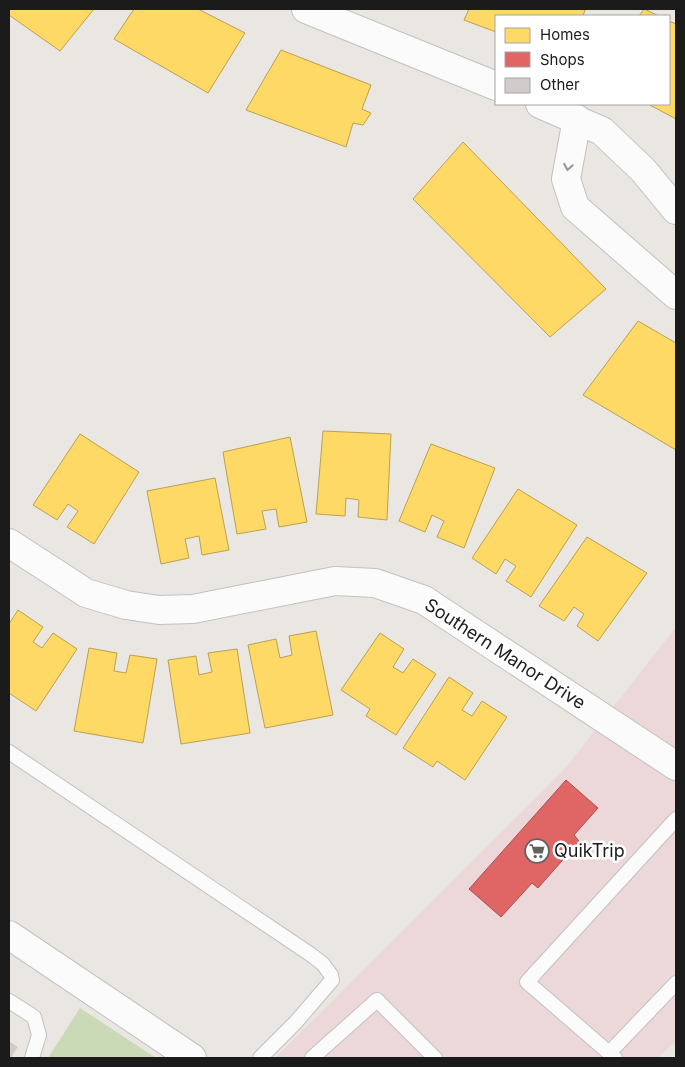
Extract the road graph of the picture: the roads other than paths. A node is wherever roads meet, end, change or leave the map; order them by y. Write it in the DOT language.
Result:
graph roads {
  1 [pos="306,9"];
  2 [pos="495,86"];
  3 [pos="542,105"];
  4 [pos="577,119"];
  5 [pos="676,210"];
  6 [pos="676,295"];
  7 [pos="9,543"];
  8 [pos="9,752"];
  9 [pos="676,766"];
  10 [pos="676,819"];
  11 [pos="665,831"];
  12 [pos="676,841"];
  13 [pos="9,935"];
  14 [pos="676,983"];
  15 [pos="9,1001"];
  16 [pos="612,1056"];
  17 [pos="32,1058"];
  18 [pos="192,1058"];
  19 [pos="260,1058"];
  20 [pos="312,1058"];
  21 [pos="435,1058"];
  1 -- 2 [label="street"];
  3 -- 4 [label="street"];
  4 -- 5 [label="street"];
  4 -- 6 [label="street, one-way"];
  7 -- 9 [label="street, Southern Manor Drive"];
  8 -- 19 [label="lane"];
  10 -- 11 [label="lane"];
  11 -- 12 [label="lane"];
  11 -- 16 [label="lane"];
  13 -- 18 [label="street"];
  14 -- 16 [label="lane"];
  15 -- 17 [label="lane"];
  20 -- 21 [label="lane"];
}
